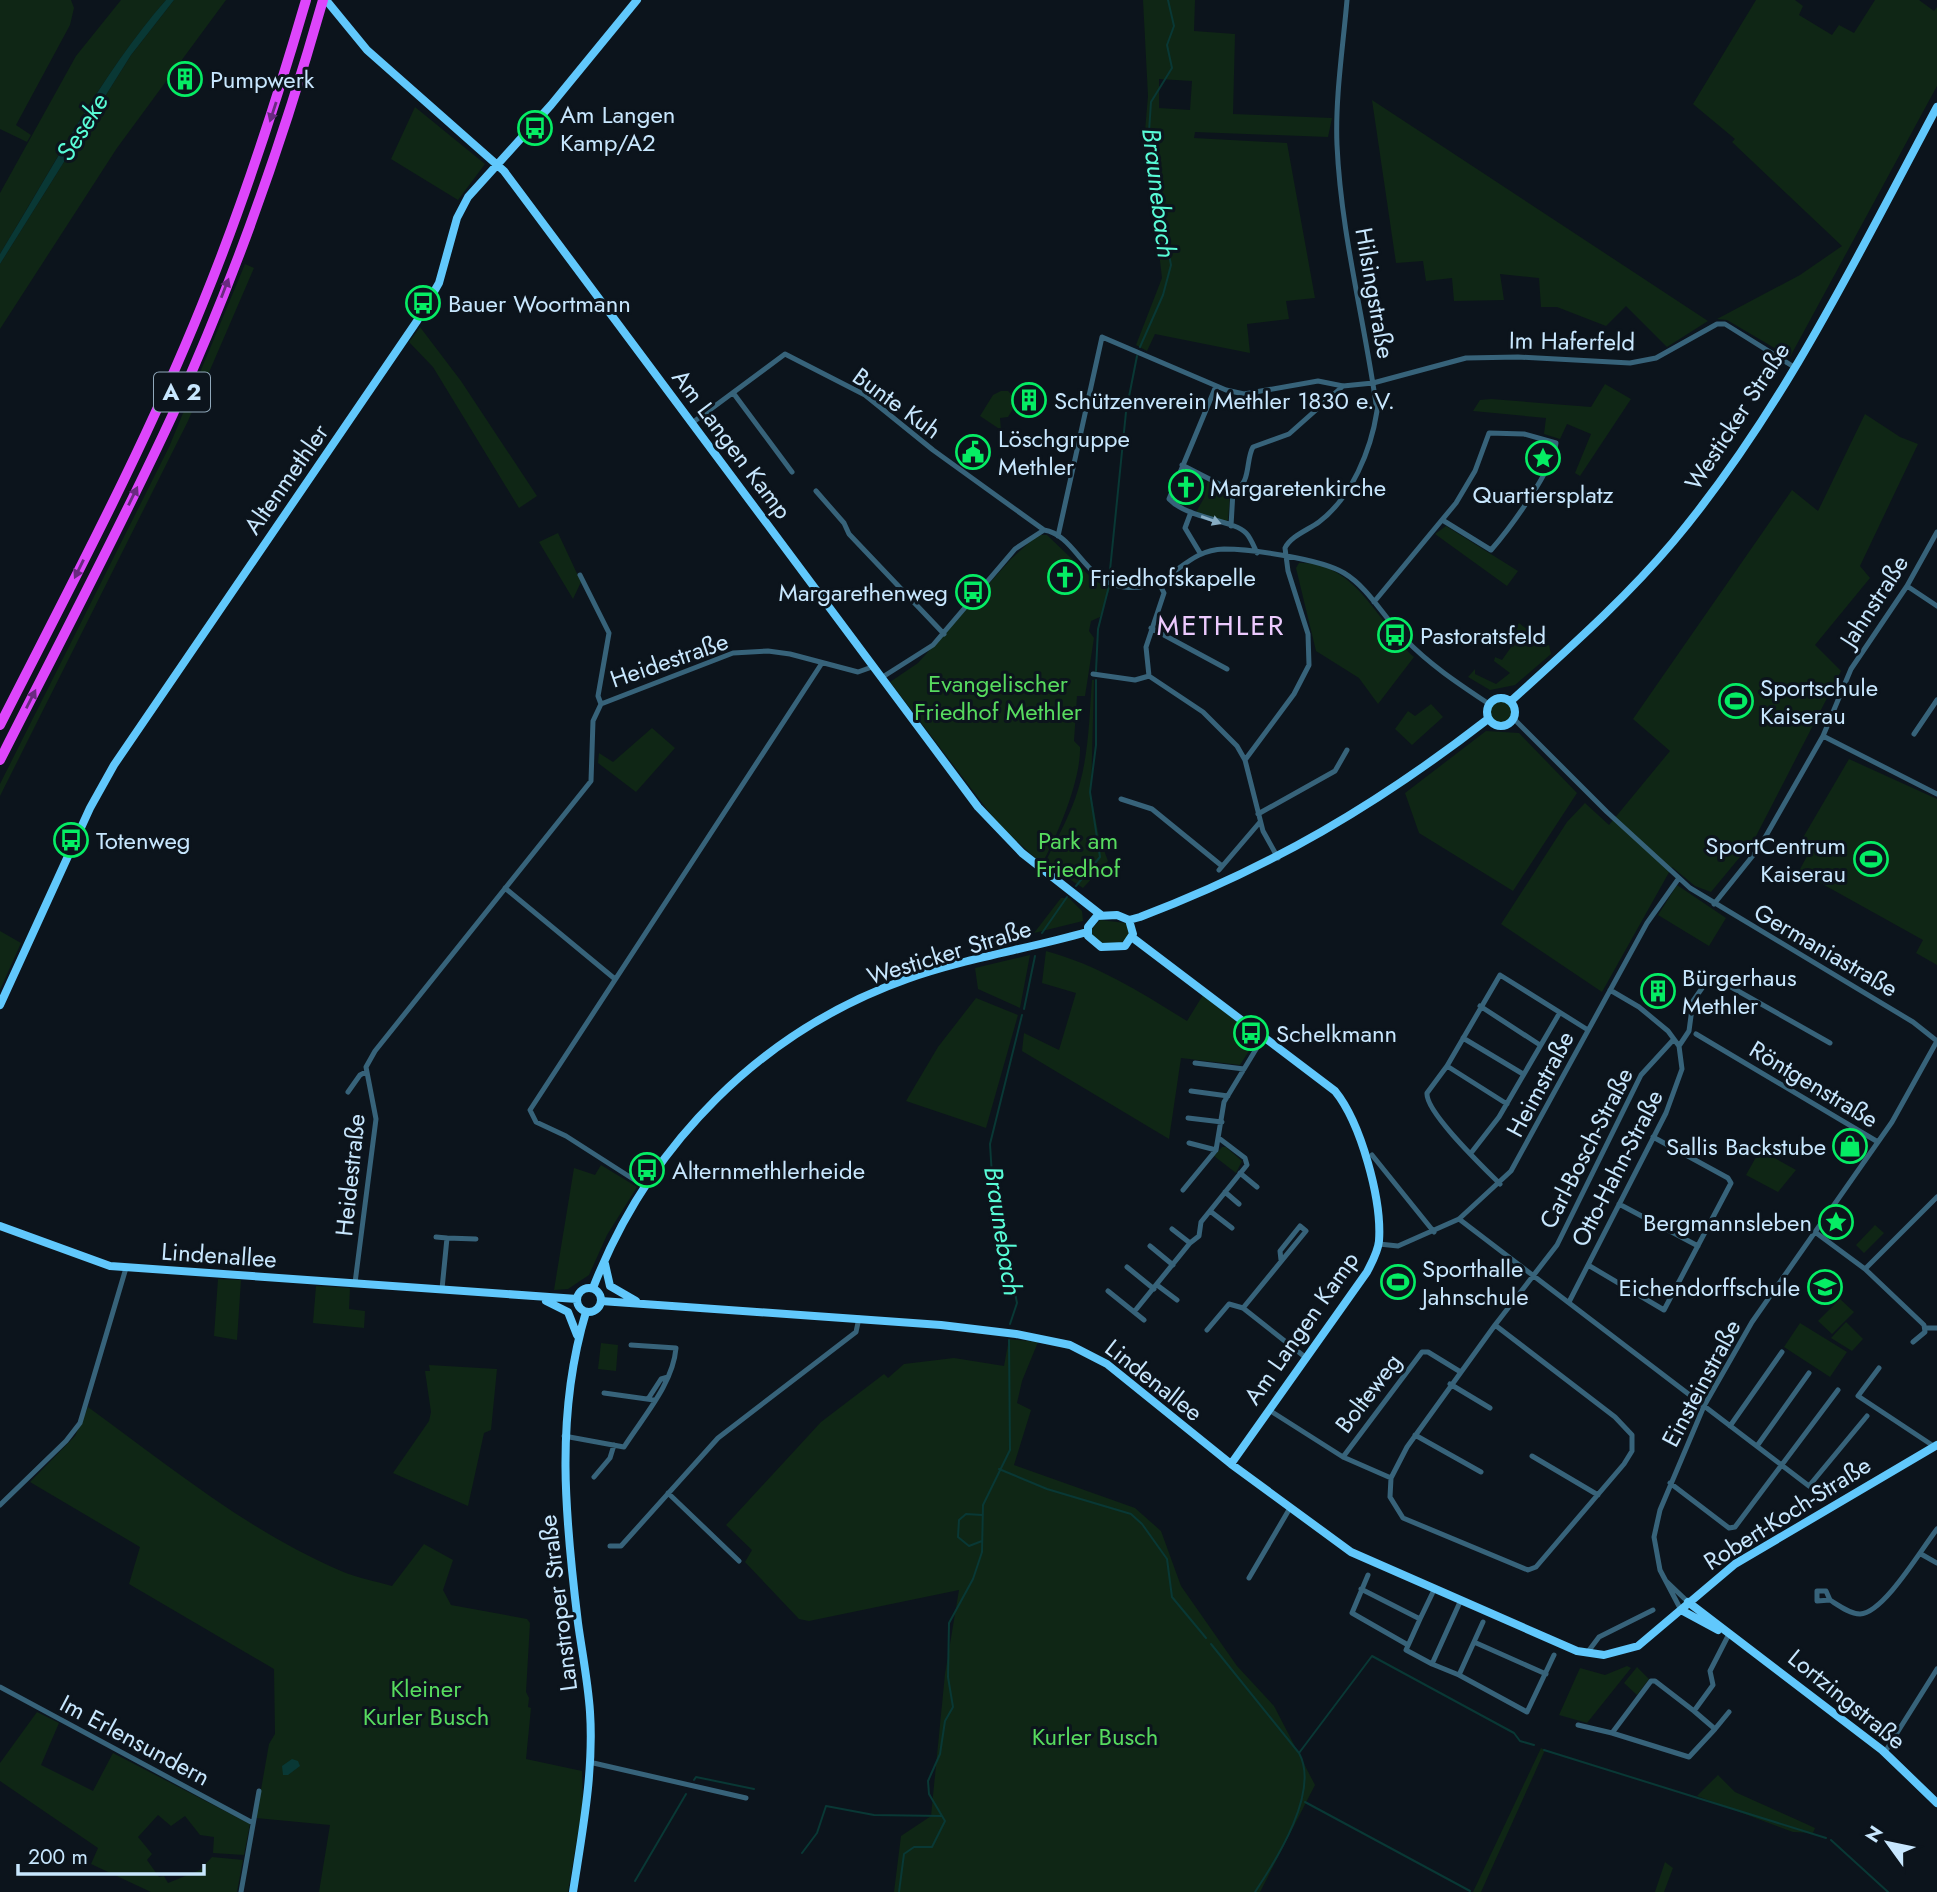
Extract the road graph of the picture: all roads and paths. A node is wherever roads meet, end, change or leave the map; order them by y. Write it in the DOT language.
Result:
graph roads {
  1 [pos="306,0"];
  2 [pos="636,0"];
  3 [pos="1347,0"];
  4 [pos="323,2"];
  5 [pos="1937,107"];
  6 [pos="498,163"];
  7 [pos="1794,367"];
  8 [pos="1373,383"];
  9 [pos="1216,386"];
  10 [pos="1343,386"];
  11 [pos="734,394"];
  12 [pos="692,423"];
  13 [pos="1182,465"];
  14 [pos="792,472"];
  15 [pos="816,491"];
  16 [pos="1233,491"];
  17 [pos="1191,512"];
  18 [pos="1444,521"];
  19 [pos="1231,526"];
  20 [pos="1044,530"];
  21 [pos="1937,532"];
  22 [pos="1058,536"];
  23 [pos="1200,553"];
  24 [pos="1257,553"];
  25 [pos="1285,558"];
  26 [pos="580,575"];
  27 [pos="1160,583"];
  28 [pos="1906,586"];
  29 [pos="1374,602"];
  30 [pos="1937,606"];
  31 [pos="1151,628"];
  32 [pos="944,634"];
  33 [pos="822,663"];
  34 [pos="872,667"];
  35 [pos="1227,669"];
  36 [pos="1093,674"];
  37 [pos="1149,676"];
  38 [pos="881,678"];
  39 [pos="1937,700"];
  40 [pos="1511,701"];
  41 [pos="601,704"];
  42 [pos="1489,704"];
  43 [pos="1488,719"];
  44 [pos="1514,719"];
  45 [pos="0,725"];
  46 [pos="1914,734"];
  47 [pos="1823,736"];
  48 [pos="1348,750"];
  49 [pos="0,760"];
  50 [pos="1245,760"];
  51 [pos="1937,794"];
  52 [pos="1121,799"];
  53 [pos="1258,814"];
  54 [pos="1260,822"];
  55 [pos="1278,858"];
  56 [pos="1679,878"];
  57 [pos="505,888"];
  58 [pos="1714,904"];
  59 [pos="1101,915"];
  60 [pos="1129,920"];
  61 [pos="1087,932"];
  62 [pos="1133,938"];
  63 [pos="615,979"];
  64 [pos="1610,990"];
  65 [pos="0,1005"];
  66 [pos="1480,1006"];
  67 [pos="1559,1014"];
  68 [pos="1588,1030"];
  69 [pos="1696,1034"];
  70 [pos="1264,1036"];
  71 [pos="1463,1038"];
  72 [pos="1674,1039"];
  73 [pos="1937,1041"];
  74 [pos="1830,1043"];
  75 [pos="1540,1045"];
  76 [pos="1679,1046"];
  77 [pos="1195,1063"];
  78 [pos="1447,1066"];
  79 [pos="1244,1069"];
  80 [pos="366,1072"];
  81 [pos="1523,1074"];
  82 [pos="1191,1090"];
  83 [pos="348,1093"];
  84 [pos="1228,1096"];
  85 [pos="1507,1104"];
  86 [pos="1188,1118"];
  87 [pos="1222,1122"];
  88 [pos="1654,1137"];
  89 [pos="1220,1139"];
  90 [pos="1878,1142"];
  91 [pos="1189,1143"];
  92 [pos="1216,1150"];
  93 [pos="1471,1153"];
  94 [pos="1372,1155"];
  95 [pos="1240,1173"];
  96 [pos="1500,1184"];
  97 [pos="644,1186"];
  98 [pos="1257,1187"];
  99 [pos="1183,1190"];
  100 [pos="1225,1192"];
  101 [pos="1937,1196"];
  102 [pos="1240,1204"];
  103 [pos="1619,1205"];
  104 [pos="1210,1211"];
  105 [pos="1459,1219"];
  106 [pos="0,1226"];
  107 [pos="1232,1228"];
  108 [pos="1172,1229"];
  109 [pos="1434,1232"];
  110 [pos="1815,1232"];
  111 [pos="436,1237"];
  112 [pos="447,1238"];
  113 [pos="476,1239"];
  114 [pos="1190,1243"];
  115 [pos="1379,1244"];
  116 [pos="1150,1246"];
  117 [pos="1698,1246"];
  118 [pos="1281,1260"];
  119 [pos="605,1261"];
  120 [pos="1173,1265"];
  121 [pos="1588,1265"];
  122 [pos="1127,1267"];
  123 [pos="125,1268"];
  124 [pos="1865,1269"];
  125 [pos="1532,1275"];
  126 [pos="355,1283"];
  127 [pos="1156,1287"];
  128 [pos="593,1288"];
  129 [pos="442,1289"];
  130 [pos="1108,1291"];
  131 [pos="540,1298"];
  132 [pos="577,1300"];
  133 [pos="1177,1300"];
  134 [pos="601,1301"];
  135 [pos="1569,1302"];
  136 [pos="641,1304"];
  137 [pos="1243,1308"];
  138 [pos="586,1311"];
  139 [pos="1135,1312"];
  140 [pos="859,1318"];
  141 [pos="1144,1320"];
  142 [pos="1495,1325"];
  143 [pos="1926,1328"];
  144 [pos="1937,1328"];
  145 [pos="1207,1329"];
  146 [pos="578,1338"];
  147 [pos="1913,1342"];
  148 [pos="631,1345"];
  149 [pos="1782,1352"];
  150 [pos="1305,1357"];
  151 [pos="1878,1368"];
  152 [pos="1459,1371"];
  153 [pos="1809,1373"];
  154 [pos="1450,1384"];
  155 [pos="1838,1390"];
  156 [pos="604,1394"];
  157 [pos="651,1399"];
  158 [pos="1704,1406"];
  159 [pos="1490,1408"];
  160 [pos="1268,1409"];
  161 [pos="1867,1416"];
  162 [pos="1730,1426"];
  163 [pos="1415,1434"];
  164 [pos="564,1436"];
  165 [pos="614,1445"];
  166 [pos="1757,1446"];
  167 [pos="1936,1446"];
  168 [pos="1532,1455"];
  169 [pos="1343,1457"];
  170 [pos="1231,1464"];
  171 [pos="1782,1466"];
  172 [pos="1481,1472"];
  173 [pos="594,1477"];
  174 [pos="1391,1478"];
  175 [pos="1670,1483"];
  176 [pos="668,1493"];
  177 [pos="1598,1495"];
  178 [pos="0,1505"];
  179 [pos="1290,1508"];
  180 [pos="1937,1529"];
  181 [pos="610,1546"];
  182 [pos="1918,1555"];
  183 [pos="739,1561"];
  184 [pos="1937,1563"];
  185 [pos="1368,1574"];
  186 [pos="1249,1578"];
  187 [pos="1666,1581"];
  188 [pos="1361,1589"];
  189 [pos="1434,1590"];
  190 [pos="1829,1600"];
  191 [pos="1460,1602"];
  192 [pos="1688,1602"];
  193 [pos="1653,1610"];
  194 [pos="1681,1610"];
  195 [pos="1420,1619"];
  196 [pos="1483,1622"];
  197 [pos="1728,1633"];
  198 [pos="1474,1642"];
  199 [pos="1408,1645"];
  200 [pos="1587,1653"];
  201 [pos="1554,1655"];
  202 [pos="1432,1664"];
  203 [pos="1937,1669"];
  204 [pos="1546,1674"];
  205 [pos="1460,1675"];
  206 [pos="0,1687"];
  207 [pos="1694,1711"];
  208 [pos="1729,1712"];
  209 [pos="1578,1725"];
  210 [pos="1715,1729"];
  211 [pos="1612,1733"];
  212 [pos="1887,1750"];
  213 [pos="589,1762"];
  214 [pos="259,1791"];
  215 [pos="746,1798"];
  216 [pos="1937,1803"];
  217 [pos="253,1823"];
  218 [pos="241,1892"];
  219 [pos="573,1892"];
  1 -- 45 [label="highway, A 2, one-way"];
  2 -- 6 [label="street, Altenmethler"];
  3 -- 8 [label="street, Hilsingstraße"];
  4 -- 6 [label="street, Am Langen Kamp"];
  49 -- 4 [label="highway, A 2, one-way"];
  5 -- 7 [label="street, Westicker Straße"];
  6 -- 12 [label="street, Am Langen Kamp"];
  6 -- 65 [label="street, Altenmethler"];
  7 -- 8 [label="street, Im Haferfeld"];
  7 -- 40 [label="street, Westicker Straße"];
  8 -- 10 [label="street"];
  8 -- 25 [label="street, Hilsingstraße"];
  9 -- 10 [label="street"];
  9 -- 13 [label="street"];
  9 -- 22 [label="street"];
  10 -- 16 [label="street"];
  11 -- 12 [label="street, Bunte Kuh"];
  11 -- 14 [label="street"];
  11 -- 20 [label="street, Bunte Kuh"];
  12 -- 34 [label="street, Am Langen Kamp"];
  13 -- 16 [label="street"];
  13 -- 17 [label="street"];
  15 -- 32 [label="street"];
  16 -- 19 [label="street"];
  17 -- 19 [label="street, one-way"];
  17 -- 23 [label="street"];
  18 -- 18 [label="street"];
  18 -- 29 [label="street"];
  19 -- 24 [label="street"];
  20 -- 22 [label="street"];
  20 -- 32 [label="street"];
  21 -- 28 [label="street, Jahnstraße"];
  22 -- 27 [label="street"];
  23 -- 24 [label="street"];
  23 -- 27 [label="street"];
  24 -- 25 [label="street"];
  25 -- 29 [label="street"];
  25 -- 50 [label="street"];
  26 -- 41 [label="street, Heidestraße"];
  27 -- 31 [label="street"];
  28 -- 30 [label="street"];
  28 -- 47 [label="street, Jahnstraße"];
  29 -- 42 [label="street"];
  31 -- 35 [label="street"];
  31 -- 37 [label="street"];
  32 -- 38 [label="street"];
  33 -- 34 [label="street, Heidestraße"];
  33 -- 41 [label="street, Heidestraße"];
  33 -- 63 [label="street"];
  34 -- 38 [label="street, Am Langen Kamp"];
  36 -- 37 [label="street"];
  37 -- 50 [label="street"];
  38 -- 59 [label="street, Am Langen Kamp"];
  39 -- 46 [label="street"];
  40 -- 42 [label="street"];
  40 -- 44 [label="street"];
  41 -- 57 [label="street, Heidestraße"];
  42 -- 43 [label="street"];
  43 -- 44 [label="street"];
  43 -- 55 [label="street"];
  44 -- 56 [label="street, Germaniastraße"];
  47 -- 51 [label="street"];
  47 -- 58 [label="street, Jahnstraße"];
  48 -- 53 [label="street"];
  50 -- 53 [label="street"];
  52 -- 54 [label="street"];
  53 -- 54 [label="street"];
  54 -- 55 [label="street"];
  55 -- 60 [label="street"];
  56 -- 58 [label="street, Germaniastraße"];
  56 -- 64 [label="street, Heimstraße"];
  57 -- 63 [label="street"];
  57 -- 80 [label="street, Heidestraße"];
  58 -- 73 [label="street, Germaniastraße"];
  59 -- 60 [label="street"];
  59 -- 61 [label="street"];
  60 -- 62 [label="street"];
  61 -- 62 [label="street"];
  61 -- 97 [label="street, Westicker Straße"];
  62 -- 70 [label="street, Am Langen Kamp"];
  63 -- 97 [label="street"];
  64 -- 68 [label="street, Heimstraße"];
  64 -- 72 [label="street"];
  66 -- 67 [label="street"];
  66 -- 71 [label="street"];
  66 -- 75 [label="street"];
  67 -- 68 [label="street"];
  67 -- 75 [label="street"];
  68 -- 96 [label="street, Heimstraße"];
  69 -- 90 [label="street, Röntgenstraße"];
  70 -- 79 [label="street"];
  70 -- 115 [label="street, Am Langen Kamp"];
  71 -- 78 [label="street"];
  71 -- 81 [label="street"];
  72 -- 76 [label="street"];
  72 -- 125 [label="street, Carl-Bosch-Straße"];
  73 -- 90 [label="street, Einsteinstraße"];
  74 -- 76 [label="street, Otto-Hahn-Straße"];
  75 -- 81 [label="street"];
  76 -- 88 [label="street, Otto-Hahn-Straße"];
  77 -- 79 [label="street"];
  78 -- 85 [label="street"];
  78 -- 93 [label="street"];
  79 -- 84 [label="street"];
  80 -- 83 [label="street, Heidestraße"];
  80 -- 126 [label="street, Heidestraße"];
  81 -- 85 [label="street"];
  82 -- 84 [label="street"];
  84 -- 87 [label="street"];
  85 -- 93 [label="street"];
  86 -- 87 [label="street"];
  87 -- 89 [label="street"];
  88 -- 103 [label="street, Otto-Hahn-Straße"];
  88 -- 117 [label="street"];
  89 -- 92 [label="street"];
  89 -- 95 [label="street"];
  90 -- 110 [label="street, Einsteinstraße"];
  91 -- 92 [label="street"];
  92 -- 99 [label="street"];
  93 -- 96 [label="street"];
  94 -- 109 [label="street"];
  95 -- 98 [label="street"];
  95 -- 100 [label="street"];
  96 -- 105 [label="street, Heimstraße"];
  97 -- 119 [label="street, Westicker Straße"];
  100 -- 102 [label="street"];
  100 -- 104 [label="street"];
  101 -- 124 [label="street"];
  103 -- 117 [label="street"];
  103 -- 121 [label="street, Otto-Hahn-Straße"];
  104 -- 107 [label="street"];
  104 -- 114 [label="street"];
  105 -- 109 [label="street, Heimstraße"];
  105 -- 125 [label="street"];
  106 -- 123 [label="street, Lindenallee"];
  108 -- 114 [label="street"];
  109 -- 115 [label="street, Heimstraße"];
  110 -- 124 [label="street"];
  110 -- 158 [label="street, Einsteinstraße"];
  111 -- 112 [label="street"];
  112 -- 113 [label="street"];
  112 -- 129 [label="street"];
  114 -- 120 [label="street"];
  115 -- 150 [label="street, Am Langen Kamp"];
  116 -- 120 [label="street"];
  117 -- 121 [label="street"];
  118 -- 118 [label="street"];
  118 -- 137 [label="street"];
  119 -- 128 [label="street, Westicker Straße"];
  119 -- 136 [label="street"];
  120 -- 127 [label="street"];
  121 -- 135 [label="street, Otto-Hahn-Straße"];
  122 -- 127 [label="street"];
  123 -- 126 [label="street, Lindenallee"];
  123 -- 178 [label="street"];
  124 -- 143 [label="street"];
  125 -- 135 [label="street"];
  125 -- 142 [label="street, Carl-Bosch-Straße"];
  126 -- 129 [label="street, Lindenallee"];
  127 -- 133 [label="street"];
  127 -- 139 [label="street"];
  128 -- 132 [label="street"];
  128 -- 134 [label="street"];
  129 -- 131 [label="street, Lindenallee"];
  130 -- 139 [label="street"];
  131 -- 132 [label="street, Lindenallee"];
  131 -- 146 [label="street, Lindenallee"];
  132 -- 138 [label="street"];
  134 -- 136 [label="street, Lindenallee"];
  134 -- 138 [label="street"];
  135 -- 158 [label="street"];
  136 -- 140 [label="street, Lindenallee"];
  137 -- 145 [label="street"];
  137 -- 150 [label="street"];
  138 -- 146 [label="street, Lanstroper Straße"];
  139 -- 141 [label="street"];
  140 -- 170 [label="street, Lindenallee"];
  140 -- 176 [label="street"];
  142 -- 152 [label="street, Carl-Bosch-Straße"];
  142 -- 177 [label="street"];
  143 -- 144 [label="street"];
  143 -- 147 [label="street"];
  146 -- 164 [label="street, Lanstroper Straße"];
  148 -- 157 [label="street"];
  149 -- 162 [label="street"];
  150 -- 160 [label="street, Am Langen Kamp"];
  151 -- 167 [label="street"];
  152 -- 154 [label="street, Carl-Bosch-Straße"];
  152 -- 169 [label="street, Bolteweg"];
  153 -- 166 [label="street"];
  154 -- 159 [label="street"];
  154 -- 163 [label="street, Carl-Bosch-Straße"];
  155 -- 171 [label="street"];
  156 -- 157 [label="street"];
  157 -- 165 [label="street"];
  158 -- 162 [label="street"];
  158 -- 175 [label="street, Einsteinstraße"];
  160 -- 169 [label="street"];
  160 -- 170 [label="street, Am Langen Kamp"];
  161 -- 171 [label="street"];
  162 -- 166 [label="street"];
  163 -- 172 [label="street"];
  163 -- 174 [label="street, Carl-Bosch-Straße"];
  164 -- 165 [label="street"];
  164 -- 213 [label="street, Lanstroper Straße"];
  165 -- 173 [label="street"];
  166 -- 171 [label="street"];
  167 -- 192 [label="street, Robert-Koch-Straße"];
  168 -- 177 [label="street"];
  169 -- 174 [label="street"];
  170 -- 179 [label="street, Lindenallee"];
  171 -- 175 [label="street"];
  174 -- 177 [label="street"];
  175 -- 187 [label="street, Einsteinstraße"];
  176 -- 181 [label="street"];
  176 -- 183 [label="street"];
  179 -- 186 [label="street"];
  179 -- 189 [label="street, Lindenallee"];
  180 -- 182 [label="street"];
  182 -- 184 [label="street"];
  182 -- 190 [label="street"];
  185 -- 188 [label="street"];
  187 -- 192 [label="street, Einsteinstraße"];
  187 -- 194 [label="street, Einsteinstraße"];
  188 -- 195 [label="street"];
  188 -- 199 [label="street"];
  189 -- 191 [label="street, Lindenallee"];
  189 -- 195 [label="street"];
  191 -- 200 [label="street, Lindenallee"];
  191 -- 202 [label="street"];
  192 -- 194 [label="street, Robert-Koch-Straße"];
  192 -- 197 [label="street, Lortzingstraße"];
  193 -- 200 [label="street"];
  194 -- 197 [label="street, Lortzingstraße"];
  194 -- 200 [label="street, Robert-Koch-Straße"];
  195 -- 199 [label="street"];
  196 -- 198 [label="street"];
  197 -- 207 [label="street"];
  197 -- 212 [label="street, Lortzingstraße"];
  198 -- 204 [label="street"];
  198 -- 205 [label="street"];
  199 -- 202 [label="street"];
  201 -- 204 [label="street"];
  202 -- 205 [label="street"];
  203 -- 212 [label="street"];
  204 -- 205 [label="street"];
  206 -- 217 [label="street, Im Erlensundern"];
  207 -- 210 [label="street"];
  207 -- 211 [label="street"];
  208 -- 210 [label="street"];
  209 -- 211 [label="street"];
  210 -- 211 [label="street"];
  212 -- 216 [label="street, Lortzingstraße"];
  213 -- 215 [label="street"];
  213 -- 219 [label="street, Lanstroper Straße"];
  214 -- 217 [label="street"];
  217 -- 218 [label="street"];
}
